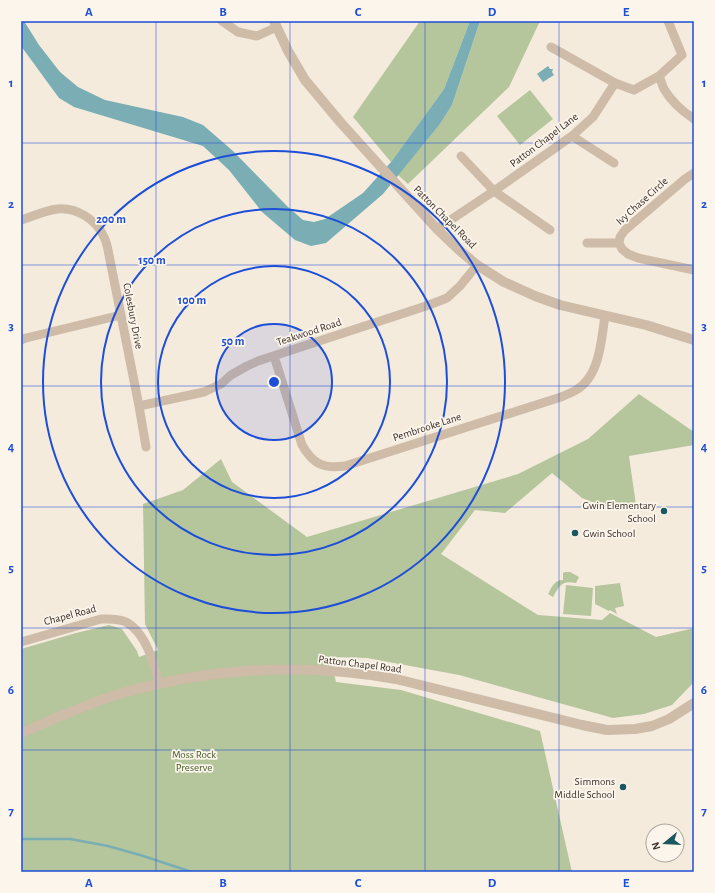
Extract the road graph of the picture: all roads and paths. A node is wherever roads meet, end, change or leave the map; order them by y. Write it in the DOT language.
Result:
graph roads {
  1 [pos="222,21"];
  2 [pos="668,21"];
  3 [pos="276,24"];
  4 [pos="551,48"];
  5 [pos="659,76"];
  6 [pos="615,83"];
  7 [pos="694,119"];
  8 [pos="572,136"];
  9 [pos="461,156"];
  10 [pos="614,163"];
  11 [pos="694,173"];
  12 [pos="494,191"];
  13 [pos="21,220"];
  14 [pos="437,229"];
  15 [pos="550,230"];
  16 [pos="588,243"];
  17 [pos="619,243"];
  18 [pos="477,265"];
  19 [pos="694,270"];
  20 [pos="121,315"];
  21 [pos="605,316"];
  22 [pos="21,340"];
  23 [pos="694,340"];
  24 [pos="274,356"];
  25 [pos="139,406"];
  26 [pos="146,447"];
  27 [pos="21,642"];
  28 [pos="159,684"];
  29 [pos="694,703"];
  30 [pos="21,733"];
  1 -- 3 [label="street"];
  2 -- 5 [label="street"];
  3 -- 14 [label="street, Patton Chapel Road"];
  4 -- 6 [label="street"];
  5 -- 6 [label="street"];
  5 -- 7 [label="street"];
  6 -- 8 [label="street, Patton Chapel Lane"];
  8 -- 10 [label="street"];
  8 -- 12 [label="street, Patton Chapel Lane"];
  9 -- 12 [label="street"];
  11 -- 17 [label="street, Ivy Chase Circle"];
  12 -- 14 [label="street, Patton Chapel Lane"];
  12 -- 15 [label="street"];
  13 -- 20 [label="street, Colesbury Drive"];
  14 -- 18 [label="street, Patton Chapel Road"];
  16 -- 17 [label="street"];
  17 -- 19 [label="street, Ivy Chase Circle"];
  18 -- 21 [label="street, Patton Chapel Road"];
  18 -- 24 [label="street, Teakwood Road"];
  20 -- 22 [label="street"];
  20 -- 25 [label="street, Colesbury Drive"];
  21 -- 23 [label="street, Patton Chapel Road"];
  21 -- 24 [label="street, Pembrooke Lane"];
  24 -- 25 [label="street, Teakwood Road"];
  25 -- 26 [label="street, Colesbury Drive"];
  27 -- 28 [label="street, Chapel Road"];
  28 -- 29 [label="street, Patton Chapel Road"];
  28 -- 30 [label="street, Patton Chapel Road"];
}
